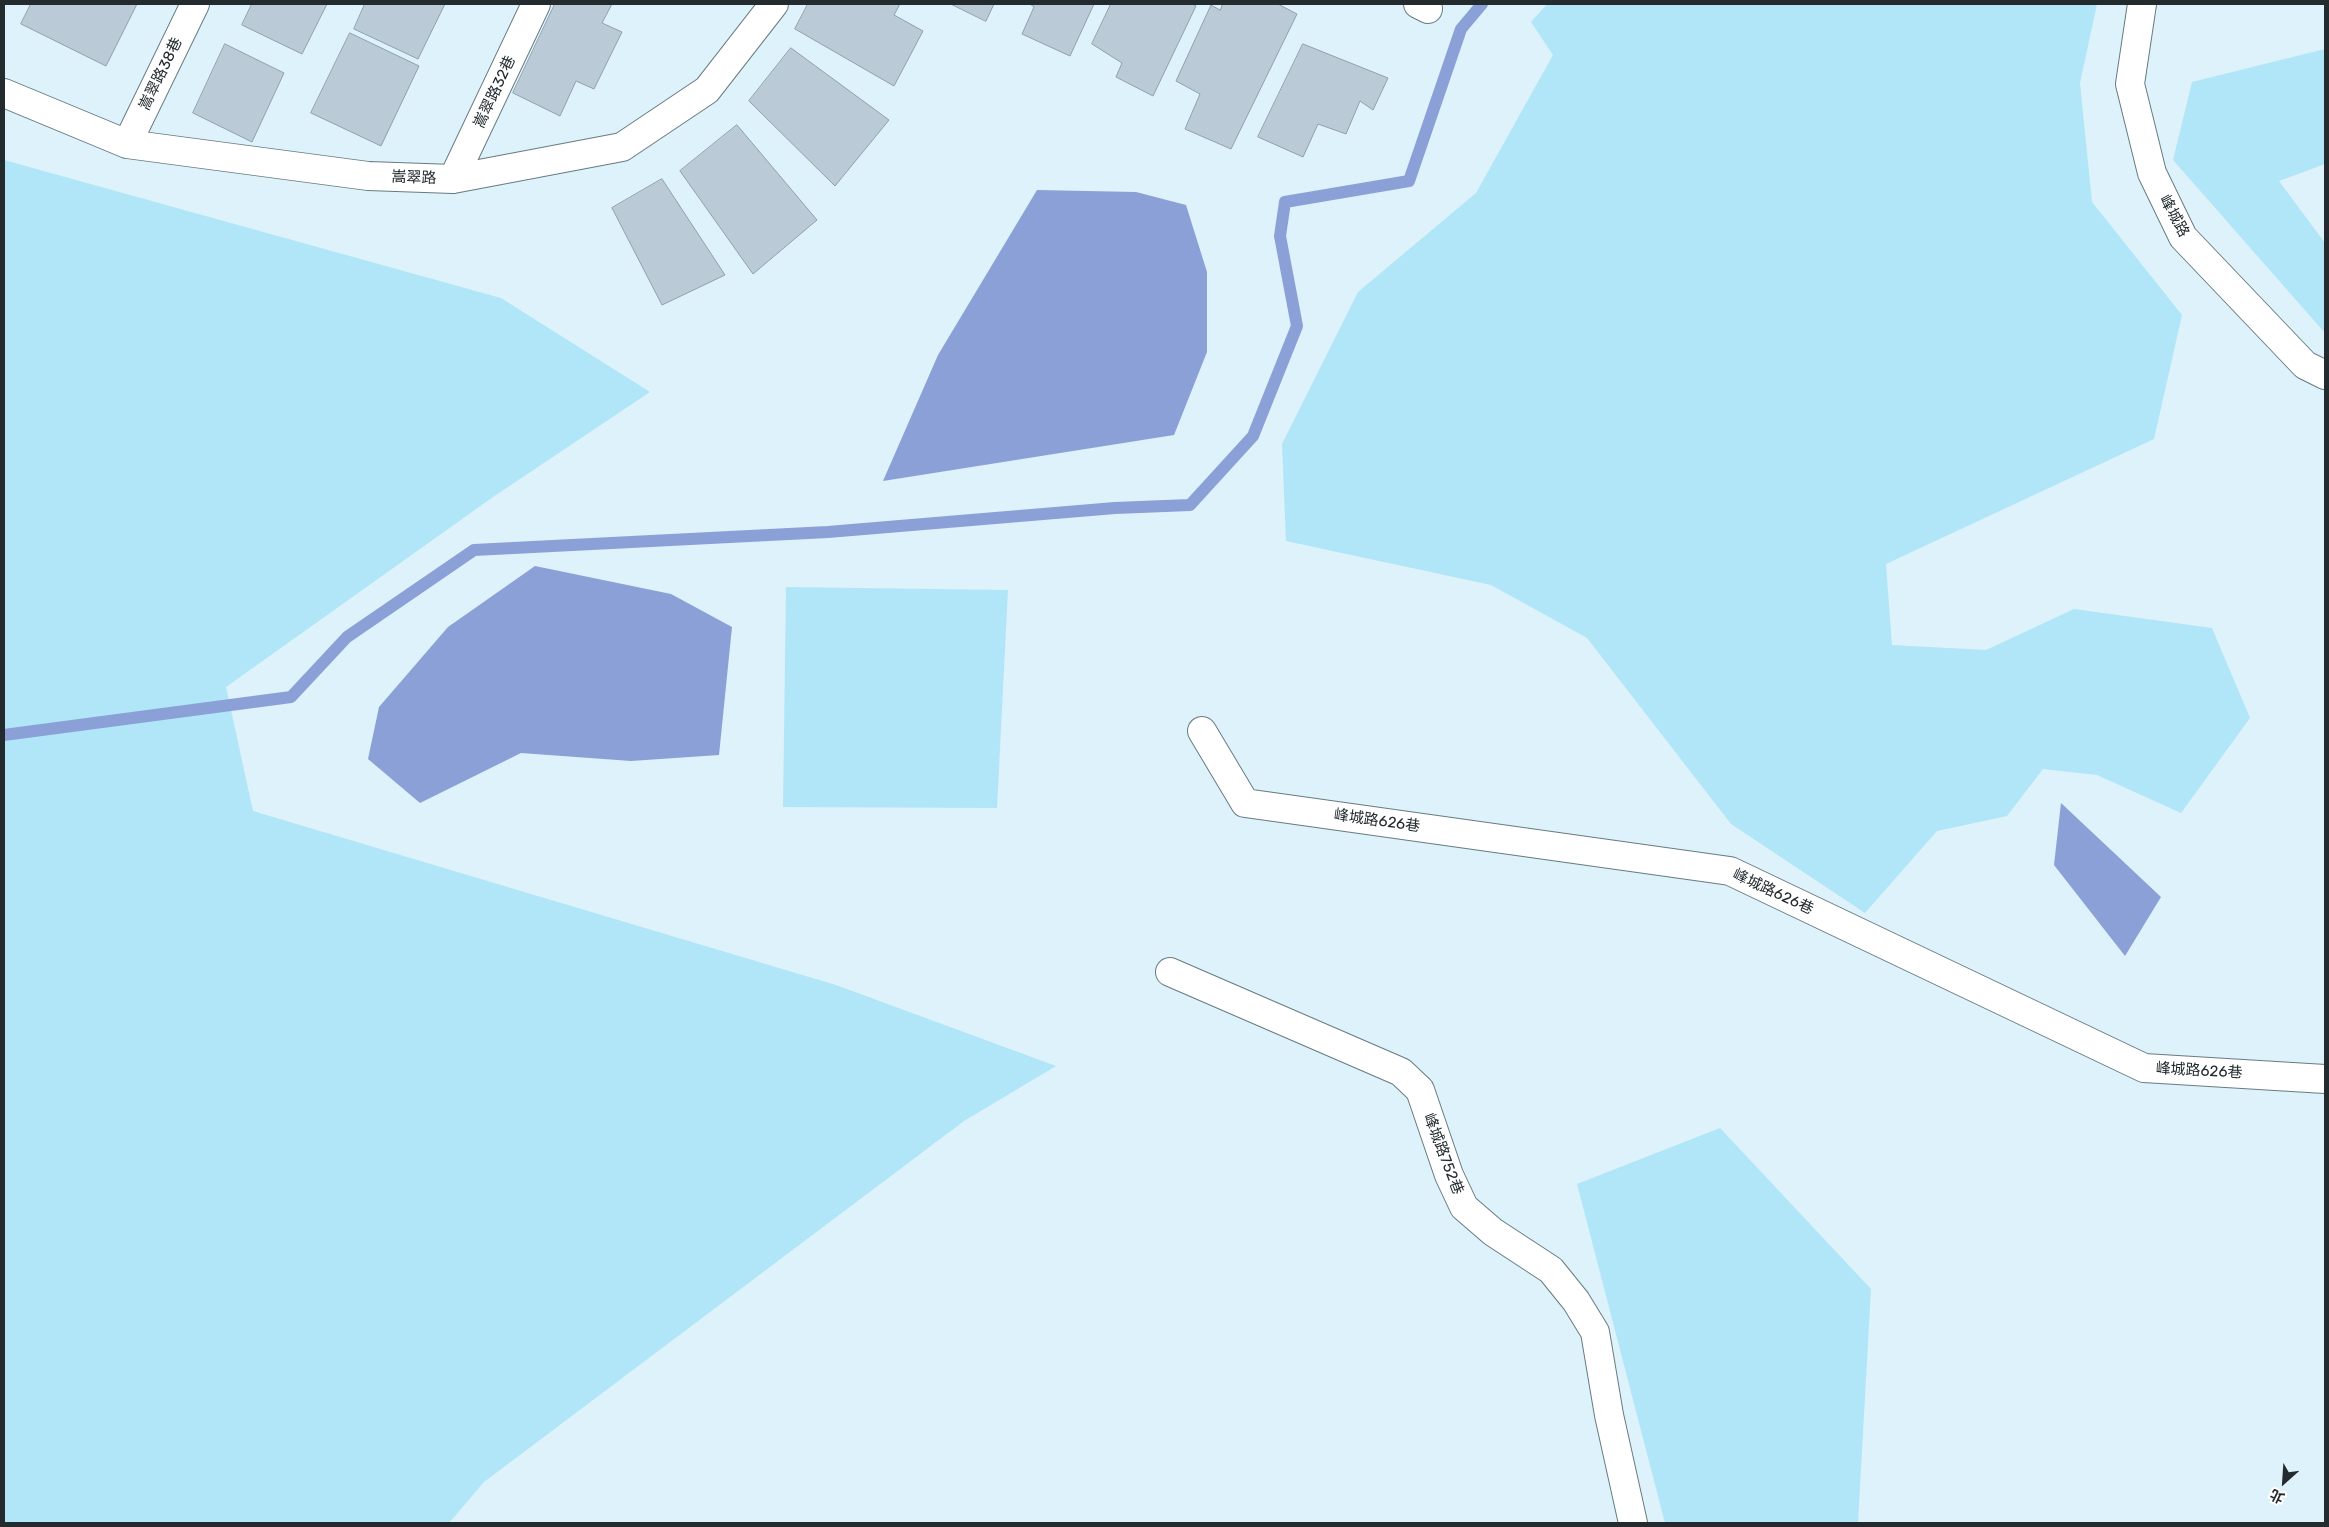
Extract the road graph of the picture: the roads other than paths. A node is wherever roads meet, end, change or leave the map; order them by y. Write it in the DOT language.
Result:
graph roads {
  1 [pos="195,4"];
  2 [pos="536,4"];
  3 [pos="774,4"];
  4 [pos="2142,4"];
  5 [pos="4,93"];
  6 [pos="127,144"];
  7 [pos="453,179"];
  8 [pos="2325,375"];
  9 [pos="1202,731"];
  10 [pos="1170,972"];
  11 [pos="2325,1079"];
  12 [pos="1633,1523"];
  1 -- 6 [label="street, 嵩翠路38巷"];
  2 -- 7 [label="street, 嵩翠路32巷"];
  3 -- 7 [label="street, 嵩翠路"];
  4 -- 8 [label="street, 峰城路"];
  5 -- 6 [label="street, 嵩翠路"];
  6 -- 7 [label="street, 嵩翠路"];
  9 -- 11 [label="street, 峰城路626巷"];
  10 -- 12 [label="street, 峰城路752巷"];
}
